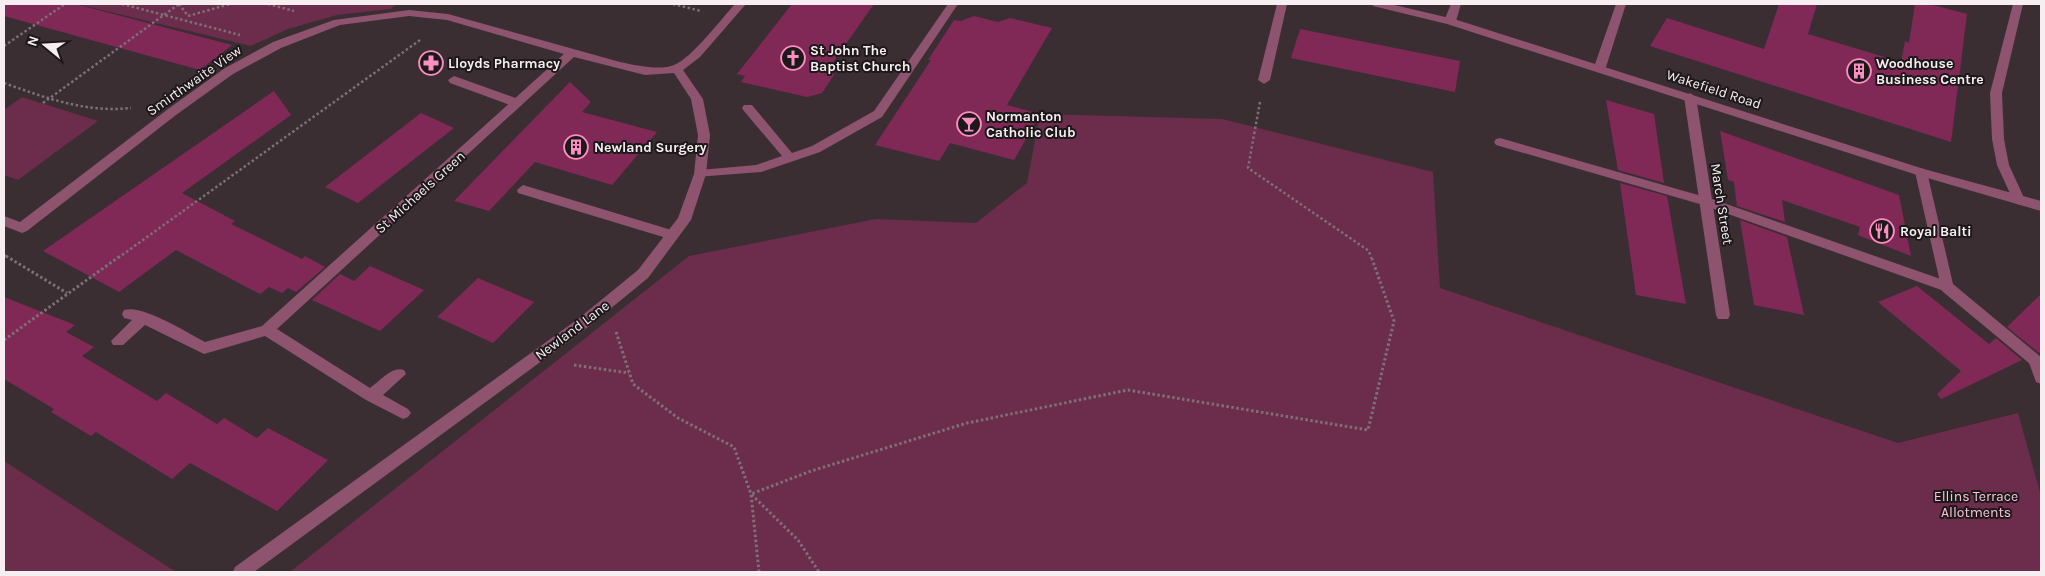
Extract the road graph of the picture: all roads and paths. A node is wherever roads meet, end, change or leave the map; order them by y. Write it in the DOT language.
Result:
graph roads {
  1 [pos="65,4"];
  2 [pos="122,4"];
  3 [pos="179,4"];
  4 [pos="230,4"];
  5 [pos="420,4"];
  6 [pos="741,4"];
  7 [pos="953,4"];
  8 [pos="1282,4"];
  9 [pos="1377,4"];
  10 [pos="1456,4"];
  11 [pos="1621,4"];
  12 [pos="2018,4"];
  13 [pos="409,13"];
  14 [pos="164,15"];
  15 [pos="188,16"];
  16 [pos="451,18"];
  17 [pos="183,20"];
  18 [pos="1450,21"];
  19 [pos="276,44"];
  20 [pos="4,46"];
  21 [pos="572,53"];
  22 [pos="1600,68"];
  23 [pos="677,69"];
  24 [pos="454,80"];
  25 [pos="1264,80"];
  26 [pos="4,83"];
  27 [pos="1690,97"];
  28 [pos="49,98"];
  29 [pos="43,103"];
  30 [pos="516,103"];
  31 [pos="139,107"];
  32 [pos="748,108"];
  33 [pos="1500,142"];
  34 [pos="790,158"];
  35 [pos="1921,172"];
  36 [pos="700,174"];
  37 [pos="523,190"];
  38 [pos="2019,200"];
  39 [pos="1706,202"];
  40 [pos="2041,206"];
  41 [pos="4,221"];
  42 [pos="673,235"];
  43 [pos="4,255"];
  44 [pos="1947,287"];
  45 [pos="68,294"];
  46 [pos="602,307"];
  47 [pos="129,314"];
  48 [pos="1723,315"];
  49 [pos="144,318"];
  50 [pos="267,330"];
  51 [pos="4,340"];
  52 [pos="118,341"];
  53 [pos="2038,362"];
  54 [pos="572,364"];
  55 [pos="629,373"];
  56 [pos="399,374"];
  57 [pos="2041,378"];
  58 [pos="370,396"];
  59 [pos="403,413"];
  60 [pos="751,494"];
  61 [pos="241,572"];
  62 [pos="759,572"];
  63 [pos="820,572"];
  1 -- 20 [label="path"];
  2 -- 14 [label="path"];
  3 -- 14 [label="path"];
  3 -- 15 [label="path"];
  4 -- 15 [label="path"];
  5 -- 13 [label="street"];
  6 -- 23 [label="street"];
  7 -- 34 [label="street"];
  8 -- 25 [label="street"];
  9 -- 18 [label="street, Wakefield Road"];
  10 -- 18 [label="street"];
  11 -- 22 [label="street"];
  12 -- 38 [label="street"];
  13 -- 16 [label="street, Smirthwaite View"];
  13 -- 19 [label="street, Smirthwaite View"];
  14 -- 17 [label="path"];
  14 -- 28 [label="path"];
  15 -- 17 [label="path"];
  16 -- 21 [label="street, Smirthwaite View"];
  16 -- 45 [label="path"];
  17 -- 19 [label="path"];
  18 -- 22 [label="street, Wakefield Road"];
  19 -- 41 [label="street, Smirthwaite View"];
  21 -- 23 [label="street, Smirthwaite View"];
  21 -- 30 [label="street, St Michaels Green"];
  22 -- 27 [label="street, Wakefield Road"];
  23 -- 36 [label="street, Newland Lane"];
  24 -- 30 [label="street"];
  25 -- 60 [label="path"];
  26 -- 28 [label="path"];
  27 -- 35 [label="street, Wakefield Road"];
  27 -- 39 [label="street, March Street"];
  28 -- 29 [label="path"];
  28 -- 31 [label="path"];
  30 -- 50 [label="street, St Michaels Green"];
  32 -- 34 [label="street"];
  33 -- 39 [label="street"];
  34 -- 36 [label="street"];
  35 -- 38 [label="street, Wakefield Road"];
  35 -- 44 [label="street"];
  36 -- 42 [label="street, Newland Lane"];
  37 -- 42 [label="street"];
  38 -- 40 [label="street, Wakefield Road"];
  39 -- 44 [label="street"];
  39 -- 48 [label="street, March Street"];
  42 -- 46 [label="street, Newland Lane"];
  43 -- 45 [label="path"];
  44 -- 53 [label="street"];
  45 -- 51 [label="path"];
  46 -- 55 [label="path"];
  46 -- 61 [label="street, Newland Lane"];
  47 -- 49 [label="street, St Michaels Green"];
  49 -- 50 [label="street, St Michaels Green"];
  49 -- 52 [label="street"];
  50 -- 58 [label="street"];
  53 -- 57 [label="street"];
  54 -- 55 [label="path"];
  55 -- 60 [label="path"];
  56 -- 58 [label="street"];
  58 -- 59 [label="street"];
  60 -- 62 [label="path"];
  60 -- 63 [label="path"];
}
